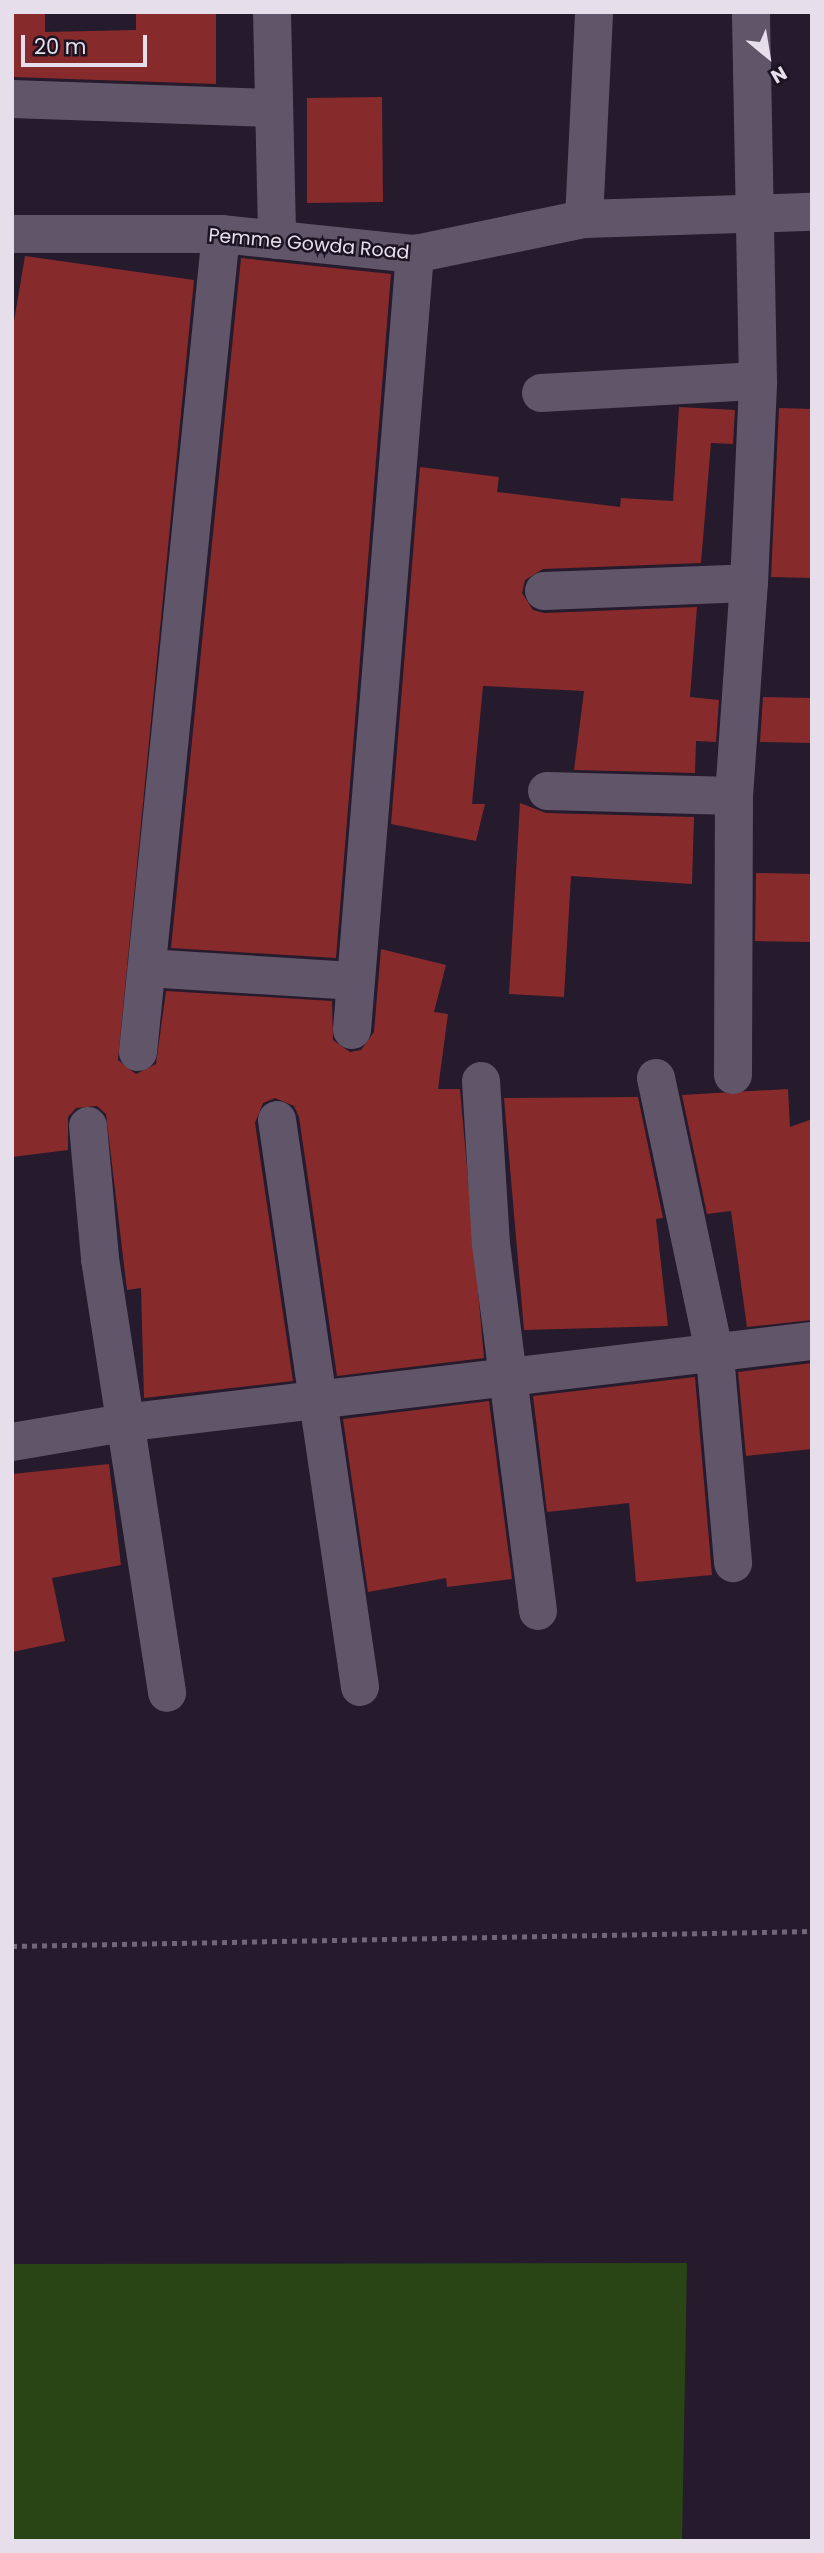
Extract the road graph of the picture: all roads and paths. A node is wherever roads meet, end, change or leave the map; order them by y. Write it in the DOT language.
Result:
graph roads {
  1 [pos="272,12"];
  2 [pos="594,12"];
  3 [pos="751,12"];
  4 [pos="12,99"];
  5 [pos="274,108"];
  6 [pos="812,212"];
  7 [pos="758,214"];
  8 [pos="584,219"];
  9 [pos="12,234"];
  10 [pos="221,234"];
  11 [pos="277,240"];
  12 [pos="415,254"];
  13 [pos="758,381"];
  14 [pos="541,393"];
  15 [pos="749,583"];
  16 [pos="544,592"];
  17 [pos="547,791"];
  18 [pos="734,796"];
  19 [pos="147,968"];
  20 [pos="355,981"];
  21 [pos="352,1030"];
  22 [pos="138,1052"];
  23 [pos="733,1075"];
  24 [pos="656,1078"];
  25 [pos="481,1081"];
  26 [pos="277,1120"];
  27 [pos="88,1126"];
  28 [pos="812,1342"];
  29 [pos="715,1356"];
  30 [pos="511,1379"];
  31 [pos="317,1400"];
  32 [pos="123,1423"];
  33 [pos="12,1442"];
  34 [pos="733,1563"];
  35 [pos="538,1611"];
  36 [pos="360,1687"];
  37 [pos="167,1693"];
  38 [pos="812,1931"];
  39 [pos="12,1946"];
  1 -- 5 [label="street"];
  2 -- 8 [label="street"];
  3 -- 7 [label="street"];
  4 -- 5 [label="street"];
  5 -- 11 [label="street"];
  6 -- 7 [label="street, Pemme Gowda Road"];
  7 -- 8 [label="street, Pemme Gowda Road"];
  7 -- 13 [label="street"];
  8 -- 12 [label="street, Pemme Gowda Road"];
  9 -- 10 [label="street, Pemme Gowda Road"];
  10 -- 11 [label="street, Pemme Gowda Road"];
  10 -- 19 [label="street"];
  11 -- 12 [label="street, Pemme Gowda Road"];
  12 -- 20 [label="street"];
  13 -- 14 [label="street"];
  13 -- 15 [label="street"];
  15 -- 16 [label="street"];
  15 -- 18 [label="street"];
  17 -- 18 [label="street"];
  18 -- 23 [label="street"];
  19 -- 20 [label="street"];
  19 -- 22 [label="street"];
  20 -- 21 [label="street"];
  24 -- 29 [label="street"];
  25 -- 30 [label="street"];
  26 -- 31 [label="street"];
  27 -- 32 [label="street"];
  28 -- 29 [label="street"];
  29 -- 30 [label="street"];
  29 -- 34 [label="street"];
  30 -- 31 [label="street"];
  30 -- 35 [label="street"];
  31 -- 32 [label="street"];
  31 -- 36 [label="street"];
  32 -- 33 [label="street"];
  32 -- 37 [label="street"];
  38 -- 39 [label="path"];
}
